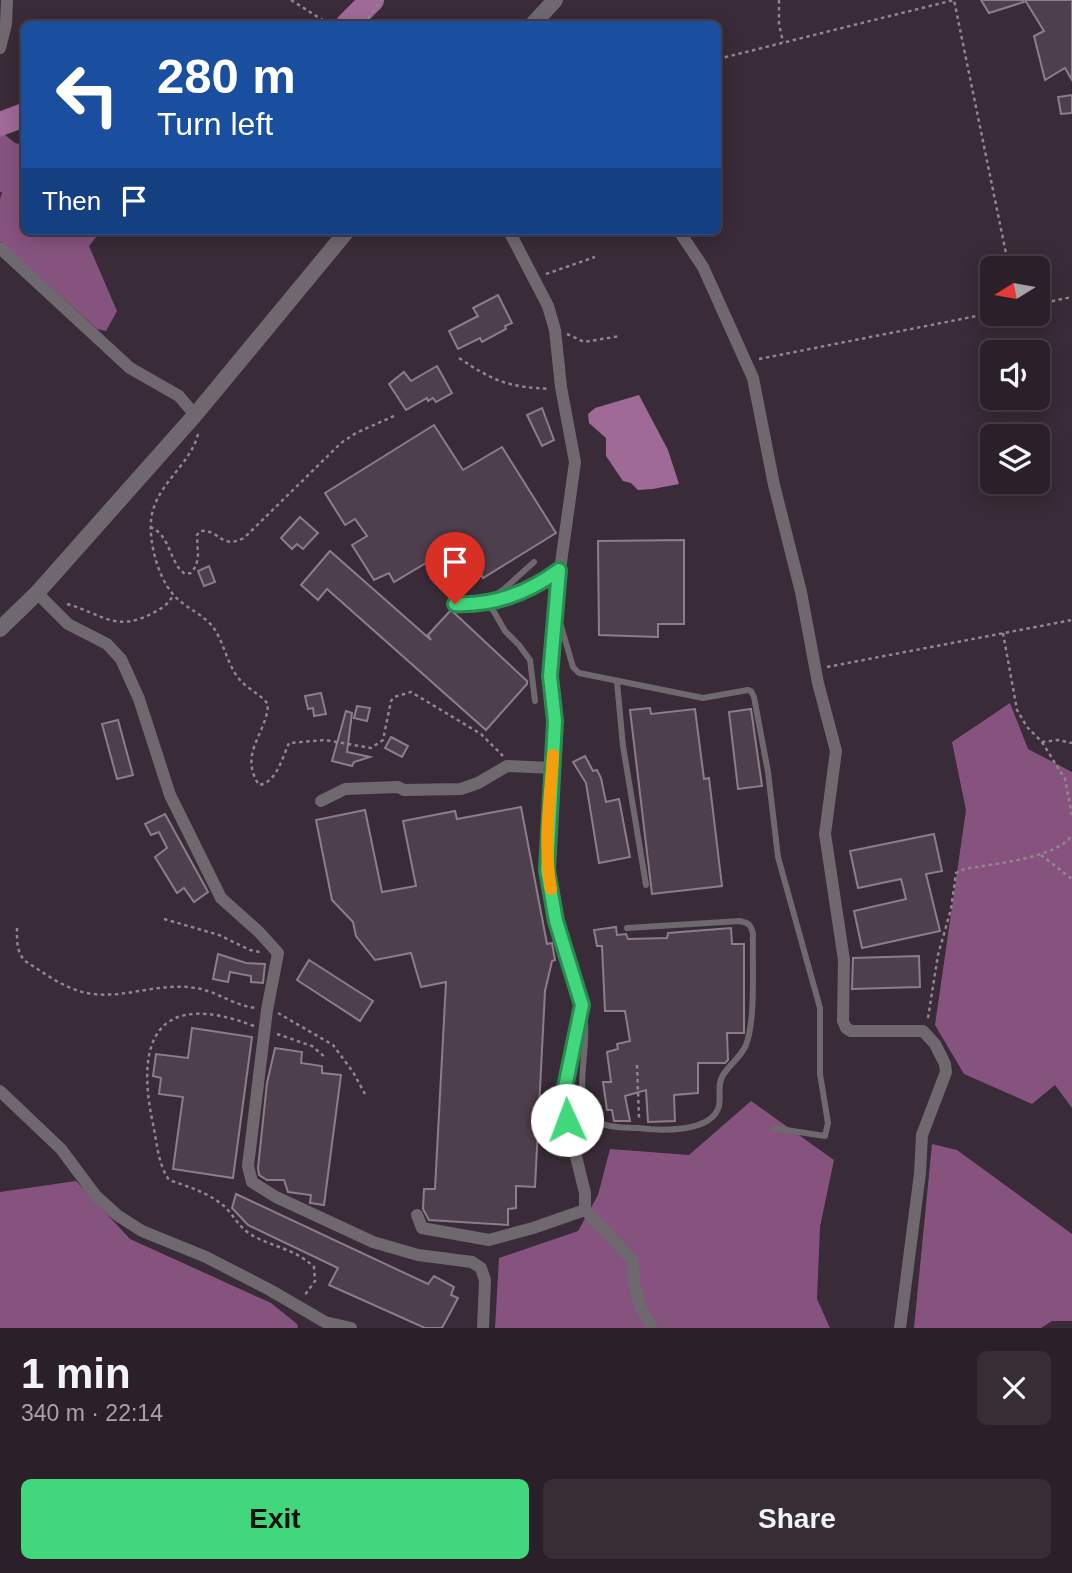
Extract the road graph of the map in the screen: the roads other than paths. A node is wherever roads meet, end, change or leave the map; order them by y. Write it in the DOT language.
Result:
graph roads {
  1 [pos="7,0"];
  2 [pos="555,0"];
  3 [pos="540,21"];
  4 [pos="0,48"];
  5 [pos="344,235"];
  6 [pos="511,235"];
  7 [pos="682,235"];
  8 [pos="0,248"];
  9 [pos="195,415"];
  10 [pos="534,562"];
  11 [pos="559,570"];
  12 [pos="42,598"];
  13 [pos="483,603"];
  14 [pos="455,604"];
  15 [pos="555,611"];
  16 [pos="0,629"];
  17 [pos="617,682"];
  18 [pos="535,701"];
  19 [pos="552,768"];
  20 [pos="321,801"];
  21 [pos="646,885"];
  22 [pos="627,929"];
  23 [pos="582,1005"];
  24 [pos="0,1091"];
  25 [pos="773,1128"];
  26 [pos="585,1210"];
  27 [pos="417,1215"];
  28 [pos="351,1328"];
  29 [pos="483,1328"];
  30 [pos="652,1328"];
  31 [pos="900,1328"];
  1 -- 4 [label="street"];
  2 -- 3 [label="street"];
  5 -- 9 [label="street"];
  6 -- 11 [label="street"];
  7 -- 31 [label="street"];
  8 -- 9 [label="street"];
  9 -- 12 [label="street"];
  10 -- 13 [label="lane"];
  11 -- 13 [label="lane"];
  11 -- 15 [label="street"];
  12 -- 16 [label="street"];
  12 -- 29 [label="street"];
  13 -- 14 [label="lane"];
  13 -- 18 [label="lane"];
  15 -- 17 [label="lane"];
  15 -- 19 [label="street"];
  17 -- 21 [label="lane"];
  17 -- 25 [label="lane"];
  19 -- 20 [label="street"];
  19 -- 23 [label="street"];
  22 -- 23 [label="lane"];
  23 -- 26 [label="street"];
  24 -- 28 [label="street"];
  26 -- 27 [label="street"];
  26 -- 30 [label="street"];
}
